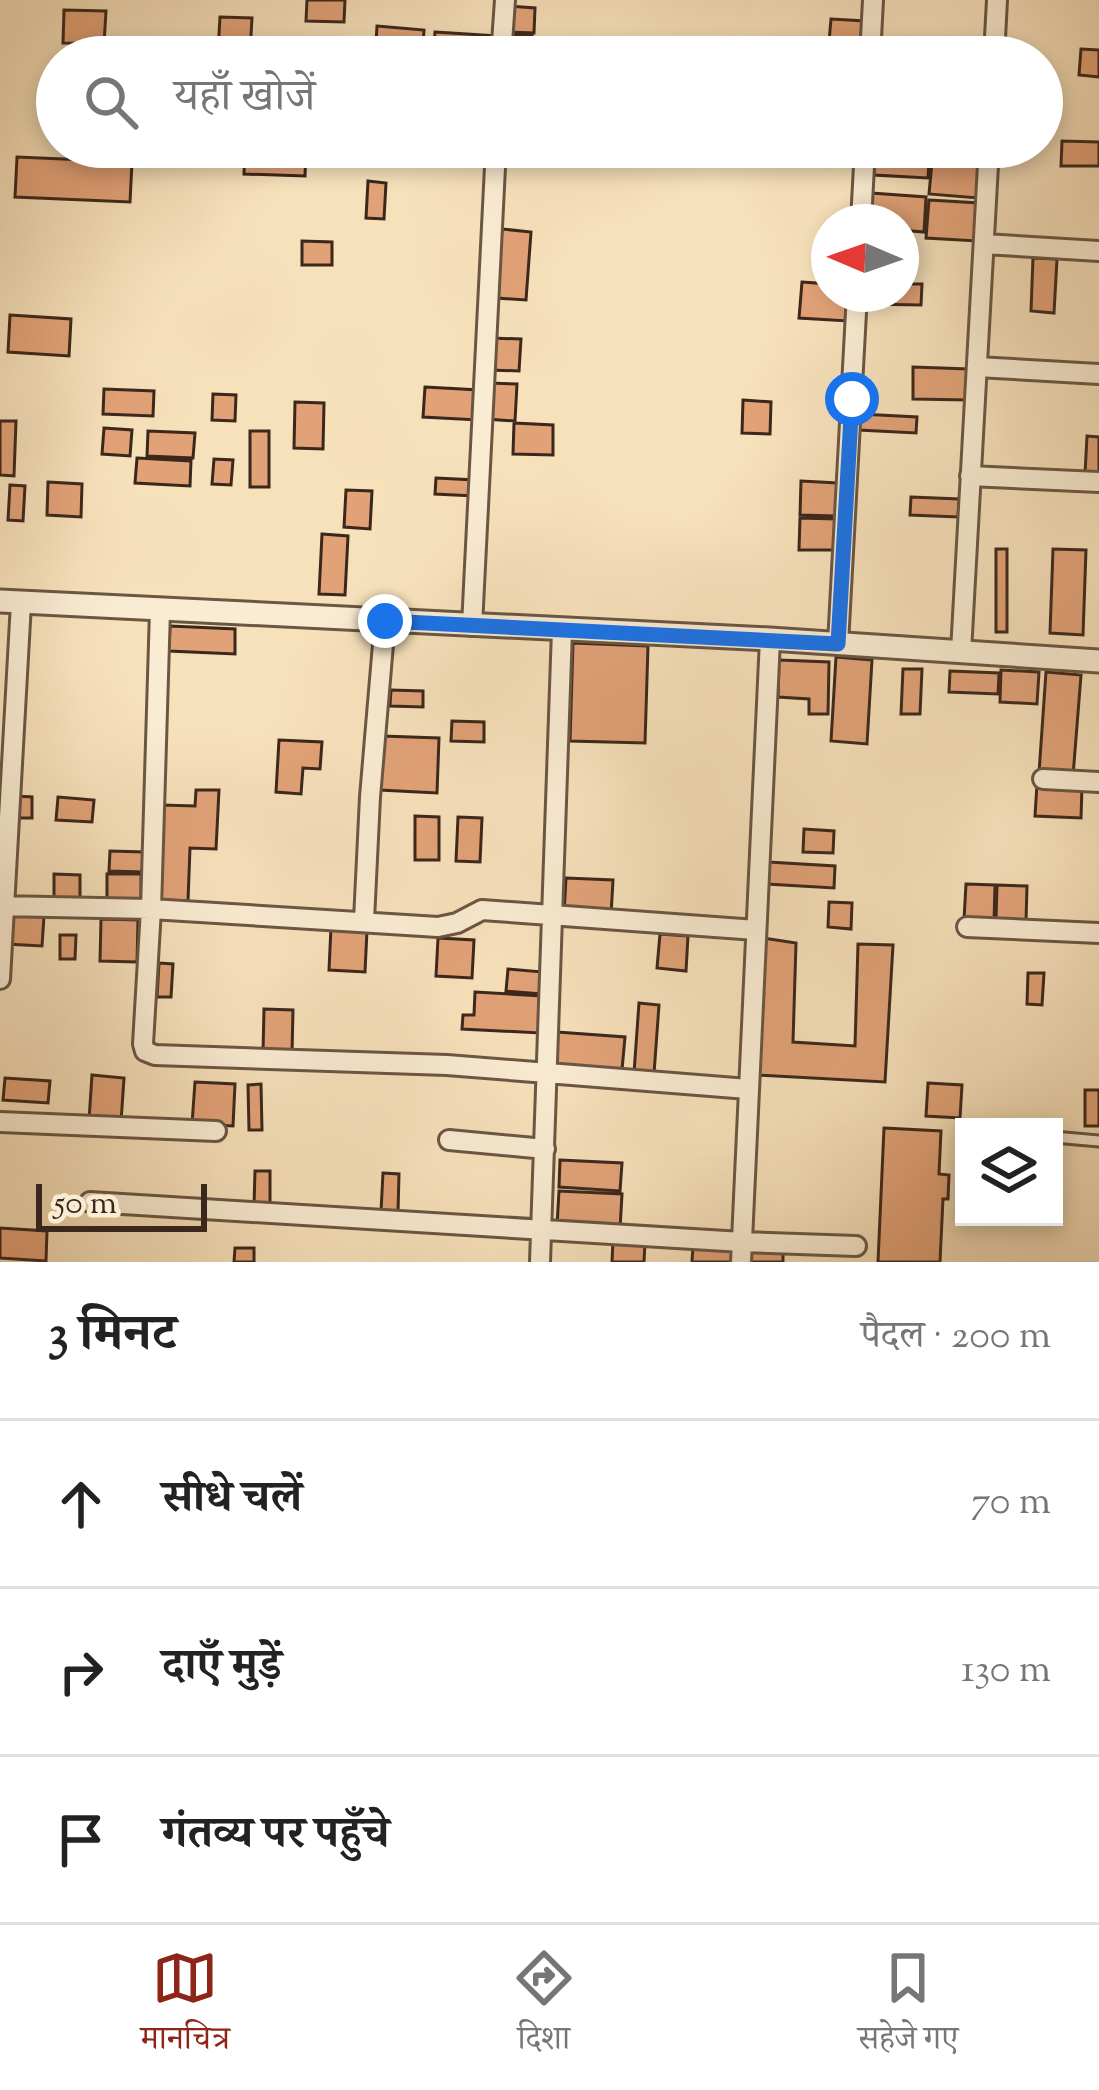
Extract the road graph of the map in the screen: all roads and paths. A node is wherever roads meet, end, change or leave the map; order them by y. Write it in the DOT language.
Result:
graph roads {
  1 [pos="505,0"];
  2 [pos="873,0"];
  3 [pos="998,0"];
  4 [pos="502,36"];
  5 [pos="871,36"];
  6 [pos="995,36"];
  7 [pos="495,168"];
  8 [pos="864,168"];
  9 [pos="988,168"];
  10 [pos="862,204"];
  11 [pos="984,244"];
  12 [pos="1099,251"];
  13 [pos="856,312"];
  14 [pos="977,367"];
  15 [pos="1099,374"];
  16 [pos="970,476"];
  17 [pos="1099,482"];
  18 [pos="10,602"];
  19 [pos="160,610"];
  20 [pos="385,621"];
  21 [pos="472,626"];
  22 [pos="562,630"];
  23 [pos="770,639"];
  24 [pos="838,644"];
  25 [pos="961,652"];
  26 [pos="1099,661"];
  27 [pos="1043,779"];
  28 [pos="1099,782"];
  29 [pos="2,906"];
  30 [pos="151,909"];
  31 [pos="553,916"];
  32 [pos="364,920"];
  33 [pos="968,927"];
  34 [pos="756,930"];
  35 [pos="1099,933"];
  36 [pos="0,979"];
  37 [pos="548,1072"];
  38 [pos="748,1089"];
  39 [pos="0,1122"];
  40 [pos="216,1132"];
  41 [pos="1063,1138"];
  42 [pos="449,1140"];
  43 [pos="1099,1141"];
  44 [pos="545,1149"];
  45 [pos="90,1202"];
  46 [pos="542,1229"];
  47 [pos="856,1246"];
  48 [pos="742,1252"];
  49 [pos="540,1262"];
  1 -- 4 [label="street"];
  2 -- 5 [label="street"];
  3 -- 6 [label="street"];
  7 -- 21 [label="street"];
  8 -- 10 [label="street"];
  9 -- 11 [label="street"];
  11 -- 12 [label="street"];
  11 -- 14 [label="street"];
  13 -- 24 [label="street"];
  14 -- 15 [label="street"];
  14 -- 16 [label="street"];
  16 -- 17 [label="street"];
  16 -- 25 [label="street"];
  18 -- 19 [label="street"];
  18 -- 29 [label="street"];
  19 -- 20 [label="street"];
  19 -- 30 [label="street"];
  20 -- 21 [label="street"];
  20 -- 32 [label="street"];
  21 -- 22 [label="street"];
  22 -- 23 [label="street"];
  22 -- 31 [label="street"];
  23 -- 24 [label="street"];
  23 -- 34 [label="street"];
  24 -- 25 [label="street"];
  25 -- 26 [label="street"];
  27 -- 28 [label="street"];
  29 -- 30 [label="street"];
  29 -- 36 [label="street"];
  30 -- 32 [label="street"];
  30 -- 37 [label="street"];
  31 -- 32 [label="street"];
  31 -- 34 [label="street"];
  31 -- 37 [label="street"];
  33 -- 35 [label="street"];
  34 -- 38 [label="street"];
  37 -- 38 [label="street"];
  37 -- 44 [label="street"];
  38 -- 48 [label="street"];
  39 -- 40 [label="street"];
  41 -- 43 [label="lane"];
  42 -- 44 [label="street"];
  44 -- 46 [label="street"];
  45 -- 46 [label="street"];
  46 -- 48 [label="street"];
  46 -- 49 [label="street"];
  47 -- 48 [label="street"];
}
